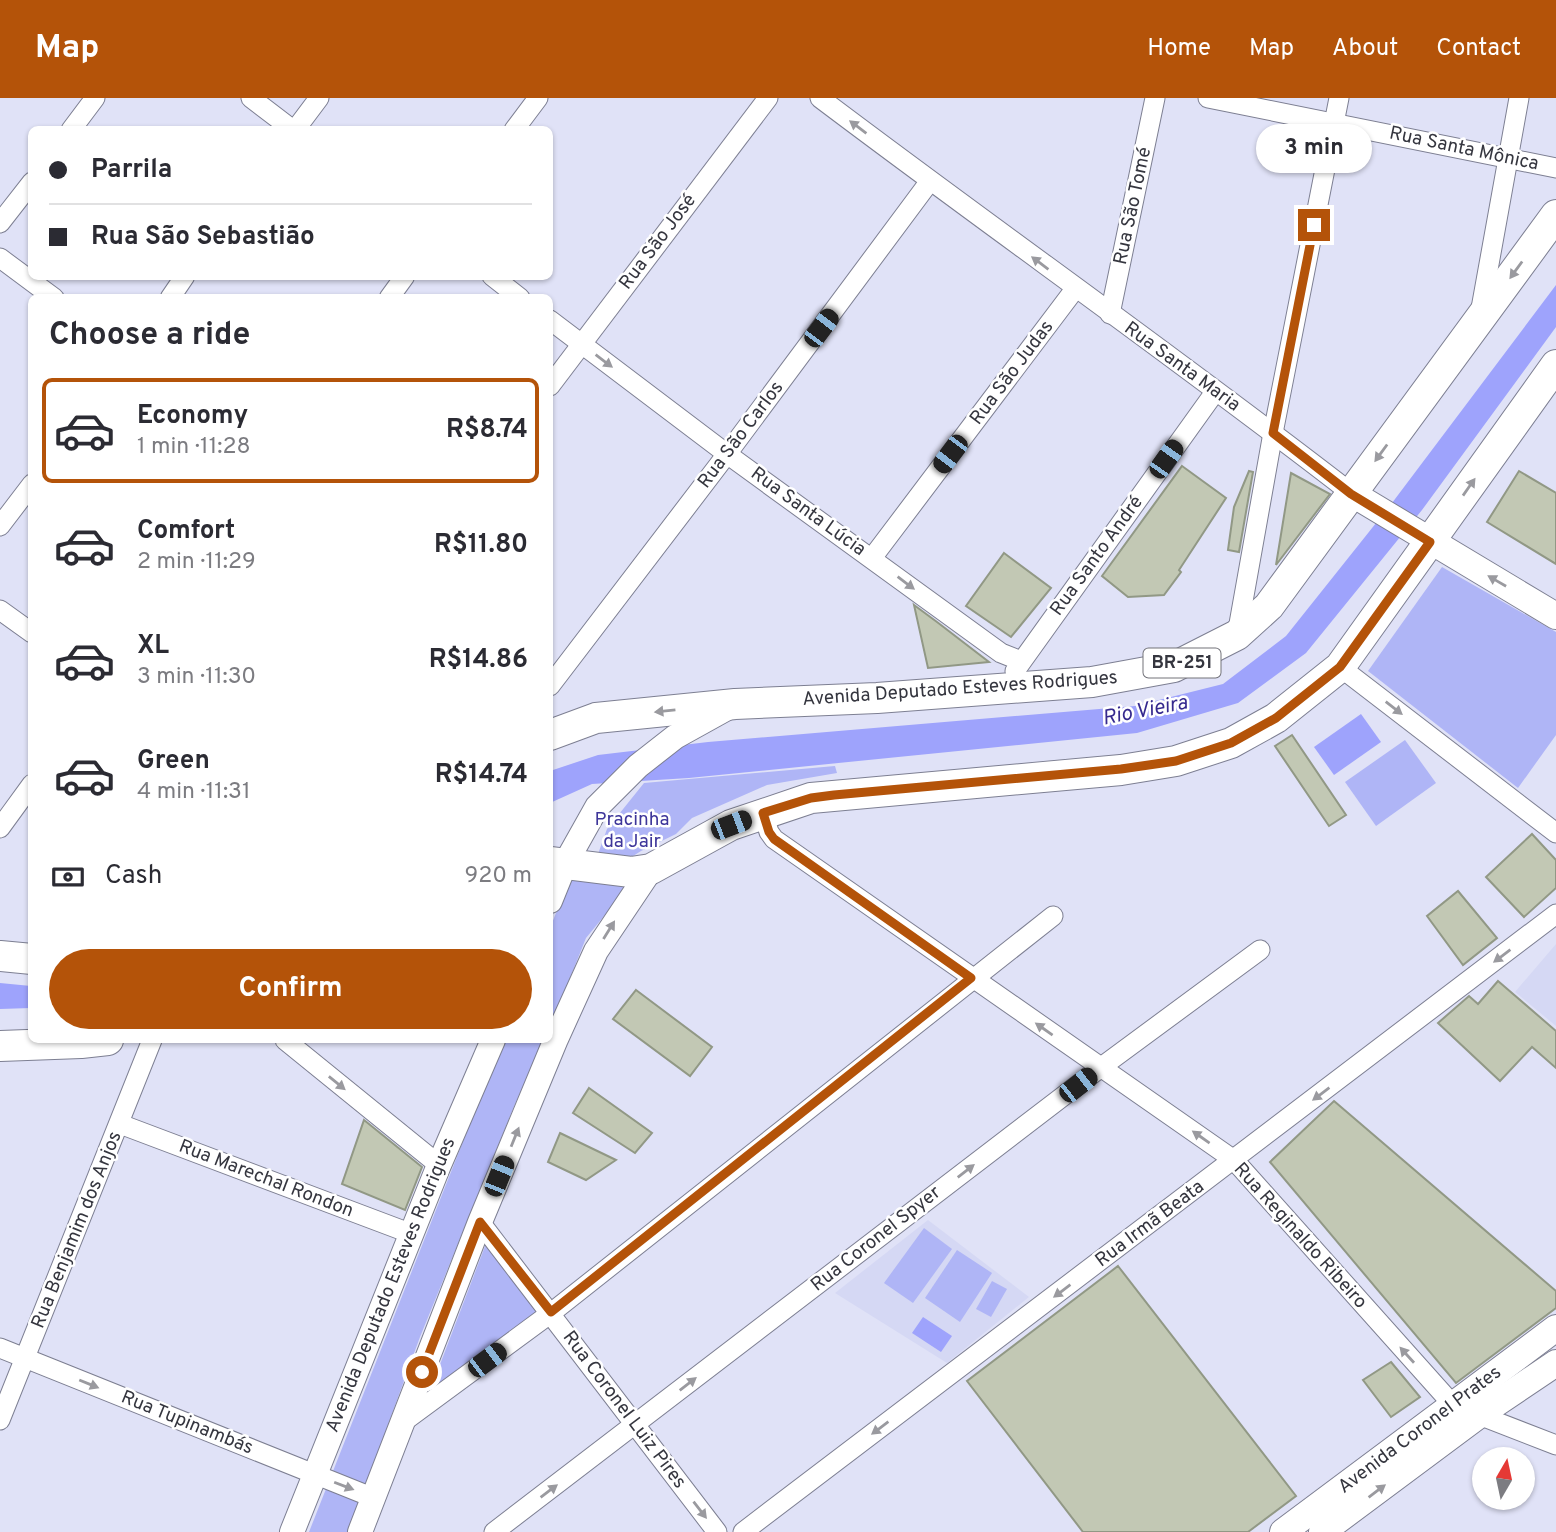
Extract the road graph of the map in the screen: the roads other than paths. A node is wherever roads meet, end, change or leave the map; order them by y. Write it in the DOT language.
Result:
graph roads {
  1 [pos="95,98"];
  2 [pos="251,98"];
  3 [pos="319,98"];
  4 [pos="538,98"];
  5 [pos="768,98"];
  6 [pos="820,98"];
  7 [pos="1155,98"];
  8 [pos="1208,98"];
  9 [pos="1339,98"];
  10 [pos="1519,98"];
  11 [pos="1334,122"];
  12 [pos="74,126"];
  13 [pos="289,126"];
  14 [pos="297,126"];
  15 [pos="517,126"];
  16 [pos="1507,157"];
  17 [pos="1556,168"];
  18 [pos="930,181"];
  19 [pos="28,187"];
  20 [pos="1556,215"];
  21 [pos="0,223"];
  22 [pos="0,258"];
  23 [pos="28,279"];
  24 [pos="30,280"];
  25 [pos="497,280"];
  26 [pos="1075,289"];
  27 [pos="49,294"];
  28 [pos="515,294"];
  29 [pos="1110,314"];
  30 [pos="1478,321"];
  31 [pos="553,322"];
  32 [pos="581,344"];
  33 [pos="1556,365"];
  34 [pos="553,382"];
  35 [pos="1214,392"];
  36 [pos="1273,433"];
  37 [pos="727,454"];
  38 [pos="28,489"];
  39 [pos="1359,498"];
  40 [pos="0,526"];
  41 [pos="1420,537"];
  42 [pos="872,558"];
  43 [pos="0,610"];
  44 [pos="1556,616"];
  45 [pos="28,630"];
  46 [pos="1237,635"];
  47 [pos="1001,653"];
  48 [pos="1021,661"];
  49 [pos="1340,667"];
  50 [pos="553,674"];
  51 [pos="1006,688"];
  52 [pos="734,704"];
  53 [pos="553,734"];
  54 [pos="28,790"];
  55 [pos="763,813"];
  56 [pos="0,828"];
  57 [pos="1556,833"];
  58 [pos="557,863"];
  59 [pos="651,869"];
  60 [pos="553,885"];
  61 [pos="1556,914"];
  62 [pos="1053,916"];
  63 [pos="1260,950"];
  64 [pos="0,956"];
  65 [pos="28,958"];
  66 [pos="971,978"];
  67 [pos="553,1028"];
  68 [pos="81,1043"];
  69 [pos="151,1043"];
  70 [pos="289,1043"];
  71 [pos="492,1043"];
  72 [pos="547,1043"];
  73 [pos="3,1053"];
  74 [pos="1100,1068"];
  75 [pos="120,1124"];
  76 [pos="1234,1160"];
  77 [pos="439,1165"];
  78 [pos="480,1222"];
  79 [pos="412,1234"];
  80 [pos="551,1312"];
  81 [pos="1556,1328"];
  82 [pos="0,1348"];
  83 [pos="26,1359"];
  84 [pos="1556,1363"];
  85 [pos="1453,1405"];
  86 [pos="1479,1415"];
  87 [pos="0,1420"];
  88 [pos="403,1422"];
  89 [pos="634,1425"];
  90 [pos="1556,1445"];
  91 [pos="314,1475"];
  92 [pos="374,1497"];
  93 [pos="292,1532"];
  94 [pos="360,1532"];
  95 [pos="494,1532"];
  96 [pos="717,1532"];
  97 [pos="743,1532"];
  98 [pos="1283,1532"];
  99 [pos="1322,1532"];
  1 -- 12 [label="street"];
  2 -- 13 [label="street"];
  3 -- 14 [label="street"];
  4 -- 15 [label="street"];
  5 -- 32 [label="street, Rua São José"];
  18 -- 6 [label="street, Rua Santa Maria, one-way"];
  7 -- 29 [label="street, Rua São Tomé"];
  8 -- 11 [label="street, Rua Santa Mônica"];
  9 -- 11 [label="street"];
  10 -- 16 [label="street"];
  11 -- 16 [label="street, Rua Santa Mônica"];
  11 -- 36 [label="street"];
  16 -- 17 [label="street, Rua Santa Mônica"];
  16 -- 30 [label="street"];
  26 -- 18 [label="street, Rua Santa Maria, one-way"];
  18 -- 37 [label="street, Rua São Carlos"];
  19 -- 21 [label="street"];
  20 -- 30 [label="main road, Avenida Deputado Esteves Rodrigues / BR-251, one-way"];
  22 -- 23 [label="street"];
  24 -- 27 [label="street"];
  25 -- 28 [label="street"];
  26 -- 29 [label="street, Rua Santa Maria"];
  26 -- 42 [label="street, Rua São Judas"];
  29 -- 35 [label="street, Rua Santa Maria"];
  30 -- 39 [label="main road, Avenida Deputado Esteves Rodrigues / BR-251, one-way"];
  31 -- 32 [label="street, Rua Santa Lúcia"];
  32 -- 34 [label="street, Rua São José"];
  32 -- 37 [label="street, Rua Santa Lúcia, one-way"];
  41 -- 33 [label="main road, one-way"];
  35 -- 36 [label="street, Rua Santa Maria"];
  35 -- 48 [label="street, Rua Santo André"];
  36 -- 39 [label="street, Rua Santa Maria"];
  36 -- 46 [label="street"];
  37 -- 42 [label="street, Rua Santa Lúcia"];
  37 -- 50 [label="street, Rua São Carlos"];
  38 -- 40 [label="street"];
  39 -- 41 [label="main road, Rua Santa Maria"];
  39 -- 46 [label="main road, Avenida Deputado Esteves Rodrigues / BR-251"];
  44 -- 41 [label="main road, Rua Santa Maria, one-way"];
  41 -- 49 [label="main road"];
  42 -- 47 [label="street, Rua Santa Lúcia, one-way"];
  43 -- 45 [label="street"];
  46 -- 51 [label="main road, Avenida Deputado Esteves Rodrigues / BR-251"];
  47 -- 48 [label="street, Rua Santa Lúcia"];
  47 -- 51 [label="street"];
  48 -- 51 [label="street, Rua Santo André"];
  49 -- 55 [label="main road"];
  49 -- 57 [label="street, one-way"];
  51 -- 52 [label="main road, Avenida Deputado Esteves Rodrigues / BR-251"];
  52 -- 53 [label="main road, Avenida Deputado Esteves Rodrigues / BR-251, one-way"];
  52 -- 58 [label="street, Avenida Deputado Esteves Rodrigues"];
  54 -- 56 [label="street"];
  55 -- 59 [label="main road"];
  55 -- 66 [label="street, Rua Reginaldo Ribeiro"];
  58 -- 59 [label="main road"];
  58 -- 60 [label="street, Avenida Deputado Esteves Rodrigues"];
  67 -- 59 [label="street, one-way"];
  61 -- 76 [label="street, Rua Irmã Beata, one-way"];
  62 -- 66 [label="street"];
  63 -- 74 [label="street, Rua Coronel Spyer"];
  64 -- 65 [label="main road"];
  74 -- 66 [label="street, Rua Reginaldo Ribeiro, one-way"];
  66 -- 80 [label="street"];
  68 -- 73 [label="main road"];
  69 -- 75 [label="street, Rua Benjamim dos Anjos"];
  70 -- 77 [label="street, one-way"];
  71 -- 77 [label="street, Avenida Deputado Esteves Rodrigues"];
  78 -- 72 [label="street, one-way"];
  76 -- 74 [label="street, Rua Reginaldo Ribeiro, one-way"];
  89 -- 74 [label="street, Rua Coronel Spyer, one-way"];
  75 -- 79 [label="street, Rua Marechal Rondon"];
  75 -- 83 [label="street, Rua Benjamim dos Anjos"];
  85 -- 76 [label="street, Rua Reginaldo Ribeiro, one-way"];
  76 -- 97 [label="street, Rua Irmã Beata, one-way"];
  77 -- 79 [label="street, Avenida Deputado Esteves Rodrigues"];
  78 -- 80 [label="street, Rua Coronel Luiz Pires"];
  78 -- 88 [label="street"];
  79 -- 91 [label="street, Avenida Deputado Esteves Rodrigues"];
  80 -- 88 [label="street"];
  80 -- 89 [label="street, Rua Coronel Luiz Pires"];
  81 -- 85 [label="main road, Avenida Coronel Prates"];
  82 -- 83 [label="street, Rua Tupinambás"];
  83 -- 87 [label="street, Rua Benjamim dos Anjos"];
  83 -- 91 [label="street, Rua Tupinambás, one-way"];
  84 -- 86 [label="main road, Avenida Coronel Prates"];
  85 -- 86 [label="street"];
  85 -- 98 [label="main road, Avenida Coronel Prates"];
  86 -- 90 [label="street"];
  99 -- 86 [label="main road, Avenida Coronel Prates, one-way"];
  88 -- 92 [label="street"];
  95 -- 89 [label="street, Rua Coronel Spyer, one-way"];
  89 -- 96 [label="street, Rua Coronel Luiz Pires, one-way"];
  91 -- 92 [label="street, Rua Tupinambás, one-way"];
  91 -- 93 [label="street, Avenida Deputado Esteves Rodrigues"];
  92 -- 94 [label="street"];
}
